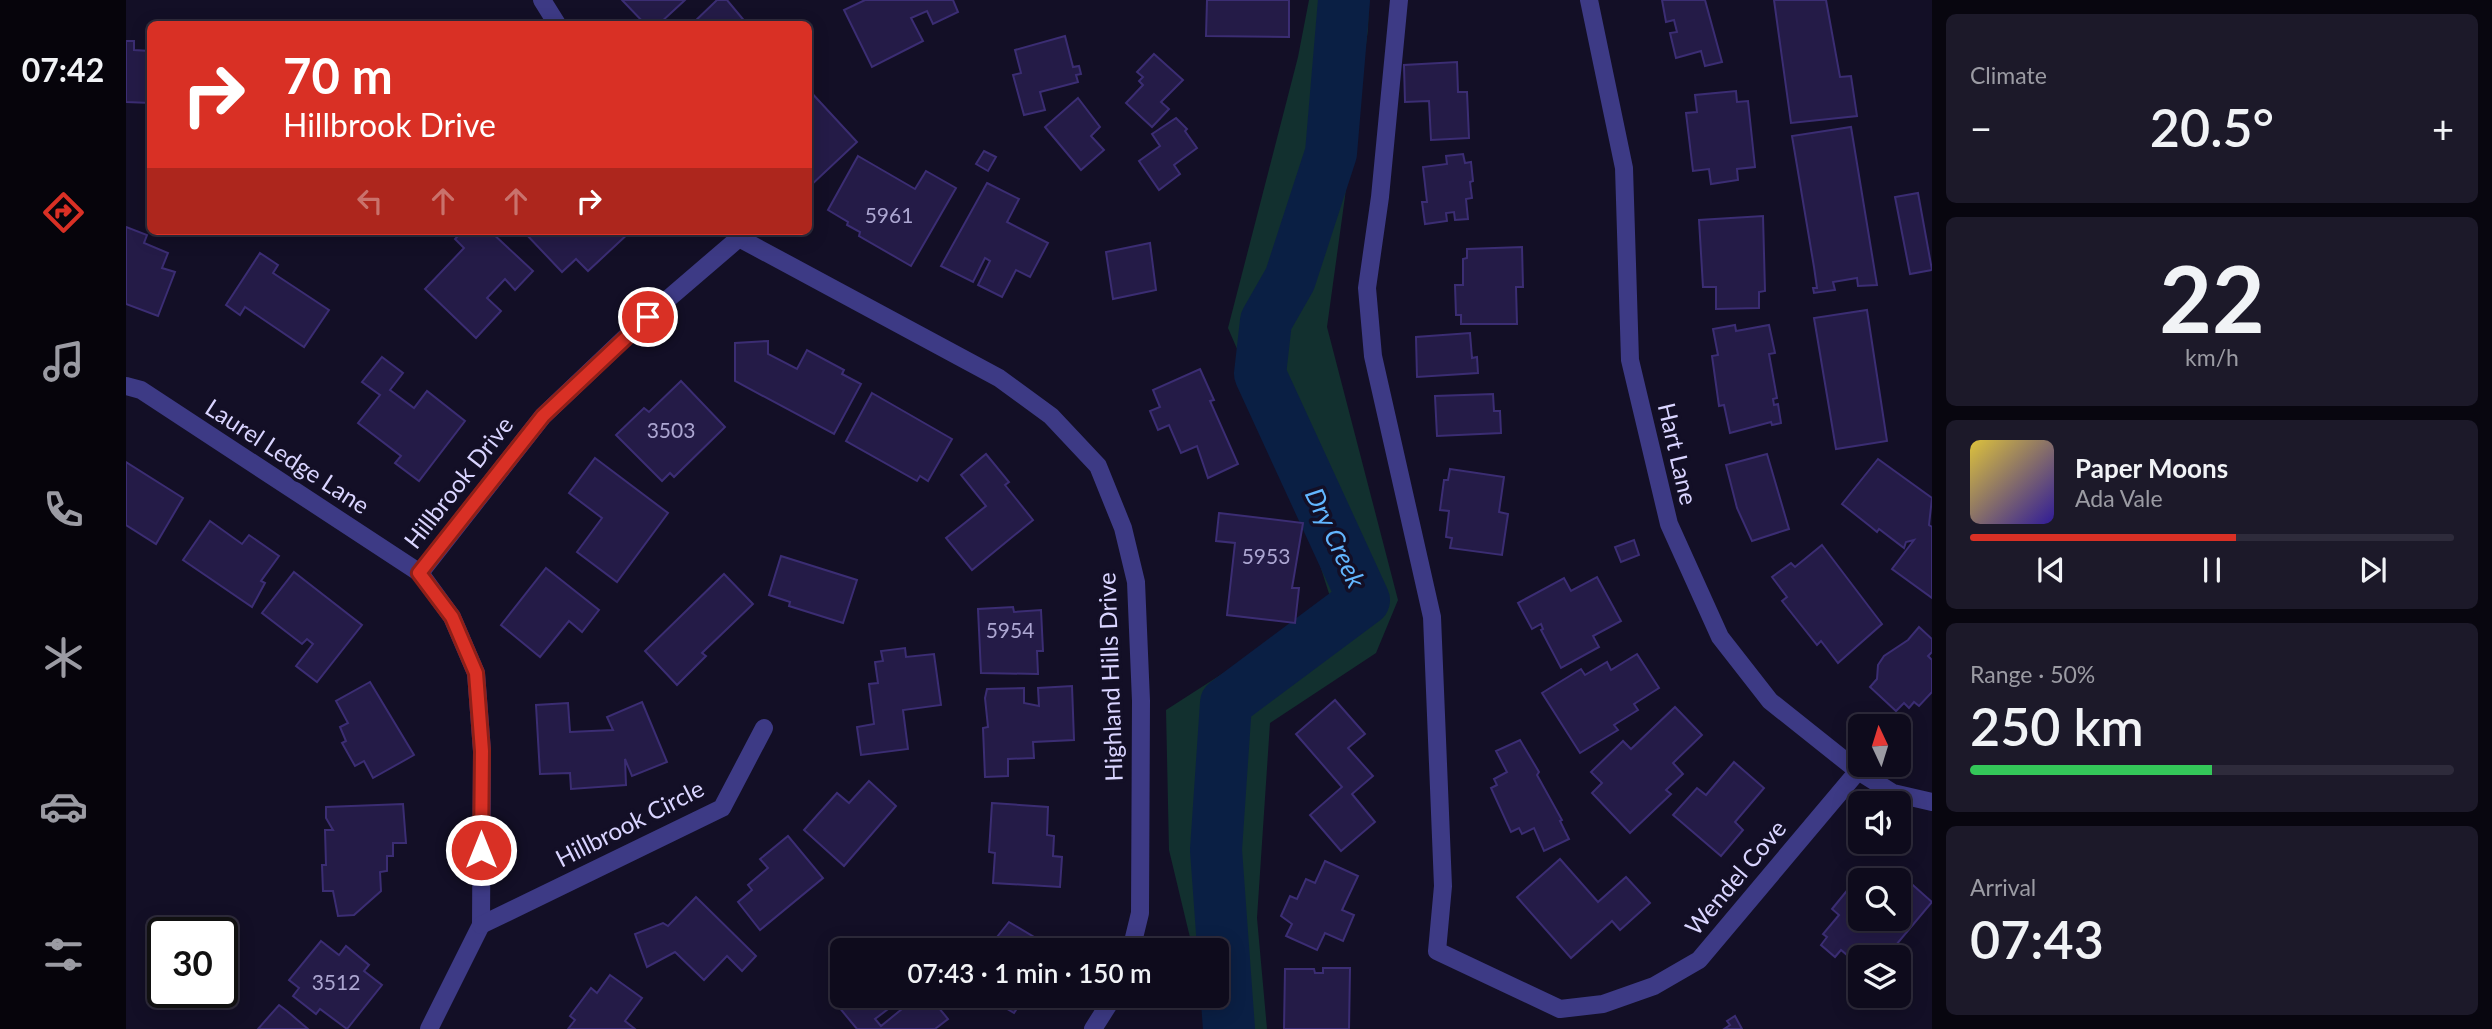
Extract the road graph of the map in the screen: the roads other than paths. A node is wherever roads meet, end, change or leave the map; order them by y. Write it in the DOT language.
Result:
graph roads {
  1 [pos="542,0"];
  2 [pos="1399,0"];
  3 [pos="1589,0"];
  4 [pos="555,21"];
  5 [pos="736,235"];
  6 [pos="126,386"];
  7 [pos="419,573"];
  8 [pos="764,728"];
  9 [pos="1848,763"];
  10 [pos="1853,777"];
  11 [pos="1868,777"];
  12 [pos="1932,802"];
  13 [pos="481,925"];
  14 [pos="1134,938"];
  15 [pos="1106,1008"];
  16 [pos="429,1029"];
  17 [pos="1093,1029"];
  1 -- 4 [label="street"];
  2 -- 10 [label="street, Wendel Cove"];
  3 -- 9 [label="street, Hart Lane"];
  5 -- 7 [label="street, Hillbrook Drive"];
  5 -- 14 [label="street, Highland Hills Drive"];
  6 -- 7 [label="street, Laurel Ledge Lane"];
  7 -- 13 [label="street, Hillbrook Drive"];
  8 -- 13 [label="street, Hillbrook Circle"];
  11 -- 12 [label="street, Hart Lane"];
  13 -- 16 [label="street, Hillbrook Drive"];
  15 -- 17 [label="street"];
}
